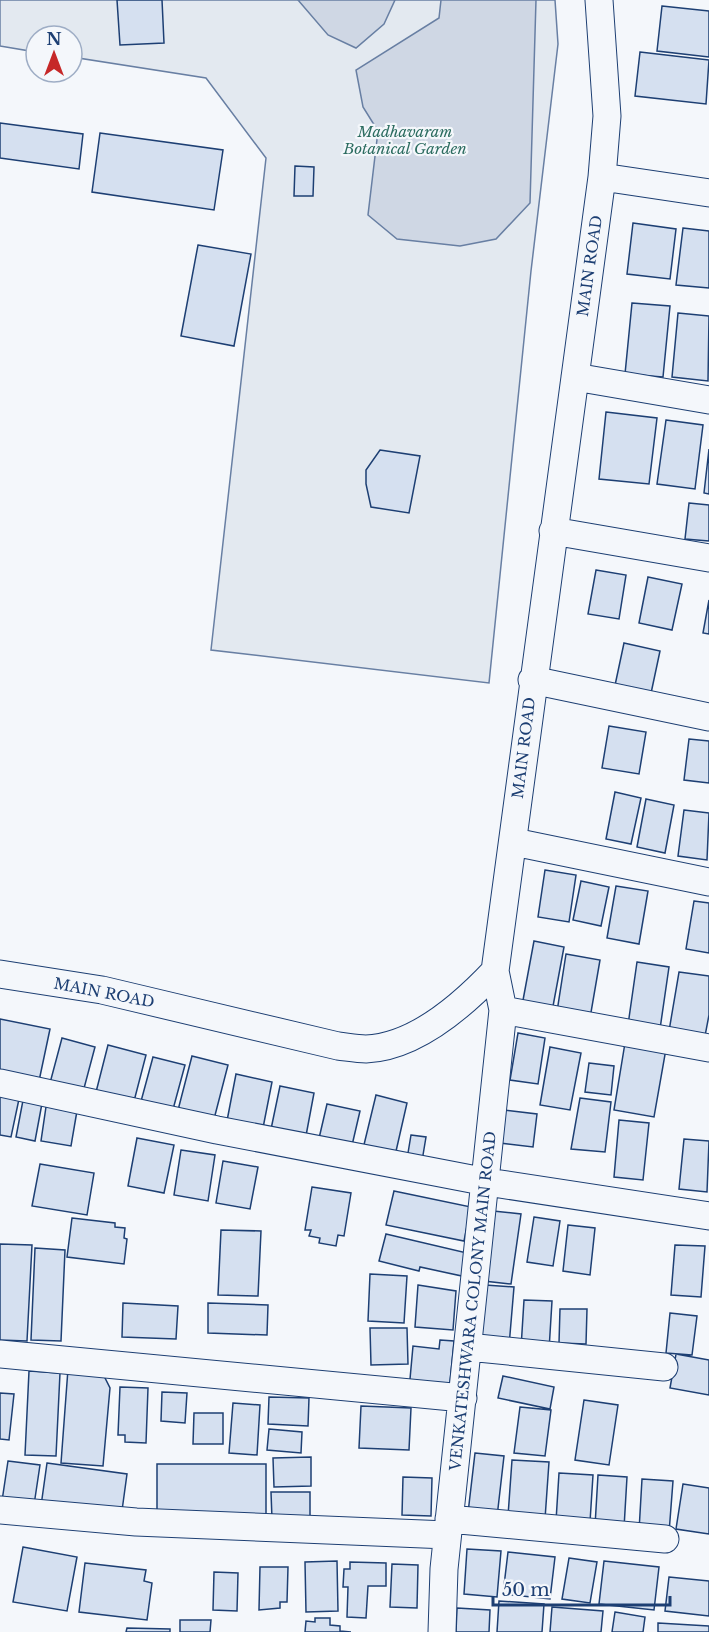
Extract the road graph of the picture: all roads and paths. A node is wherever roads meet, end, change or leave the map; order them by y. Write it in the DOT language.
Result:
graph roads {
  1 [pos="599,0"];
  2 [pos="602,177"];
  3 [pos="709,193"];
  4 [pos="575,377"];
  5 [pos="709,400"];
  6 [pos="554,531"];
  7 [pos="709,558"];
  8 [pos="532,680"];
  9 [pos="709,717"];
  10 [pos="514,842"];
  11 [pos="709,882"];
  12 [pos="495,971"];
  13 [pos="0,974"];
  14 [pos="503,1010"];
  15 [pos="709,1048"];
  16 [pos="0,1083"];
  17 [pos="487,1182"];
  18 [pos="709,1216"];
  19 [pos="468,1347"];
  20 [pos="0,1354"];
  21 [pos="664,1367"];
  22 [pos="463,1398"];
  23 [pos="0,1510"];
  24 [pos="448,1527"];
  25 [pos="665,1539"];
  26 [pos="442,1632"];
  1 -- 2 [label="street, MAIN ROAD"];
  2 -- 3 [label="street"];
  2 -- 4 [label="street, MAIN ROAD"];
  4 -- 5 [label="street"];
  4 -- 6 [label="street, MAIN ROAD"];
  6 -- 7 [label="street"];
  6 -- 8 [label="street, MAIN ROAD"];
  8 -- 9 [label="street"];
  8 -- 10 [label="street, MAIN ROAD"];
  10 -- 11 [label="street"];
  10 -- 12 [label="street, MAIN ROAD"];
  12 -- 13 [label="street, MAIN ROAD"];
  12 -- 14 [label="street, VENKATESHWARA COLONY MAIN ROAD"];
  14 -- 15 [label="street"];
  14 -- 17 [label="street, VENKATESHWARA COLONY MAIN ROAD"];
  16 -- 17 [label="street"];
  17 -- 18 [label="street"];
  17 -- 19 [label="street, VENKATESHWARA COLONY MAIN ROAD"];
  19 -- 21 [label="street"];
  19 -- 22 [label="street, VENKATESHWARA COLONY MAIN ROAD"];
  20 -- 22 [label="street"];
  22 -- 24 [label="street, VENKATESHWARA COLONY MAIN ROAD"];
  23 -- 24 [label="street"];
  24 -- 25 [label="street"];
  24 -- 26 [label="street, VENKATESHWARA COLONY MAIN ROAD"];
}
